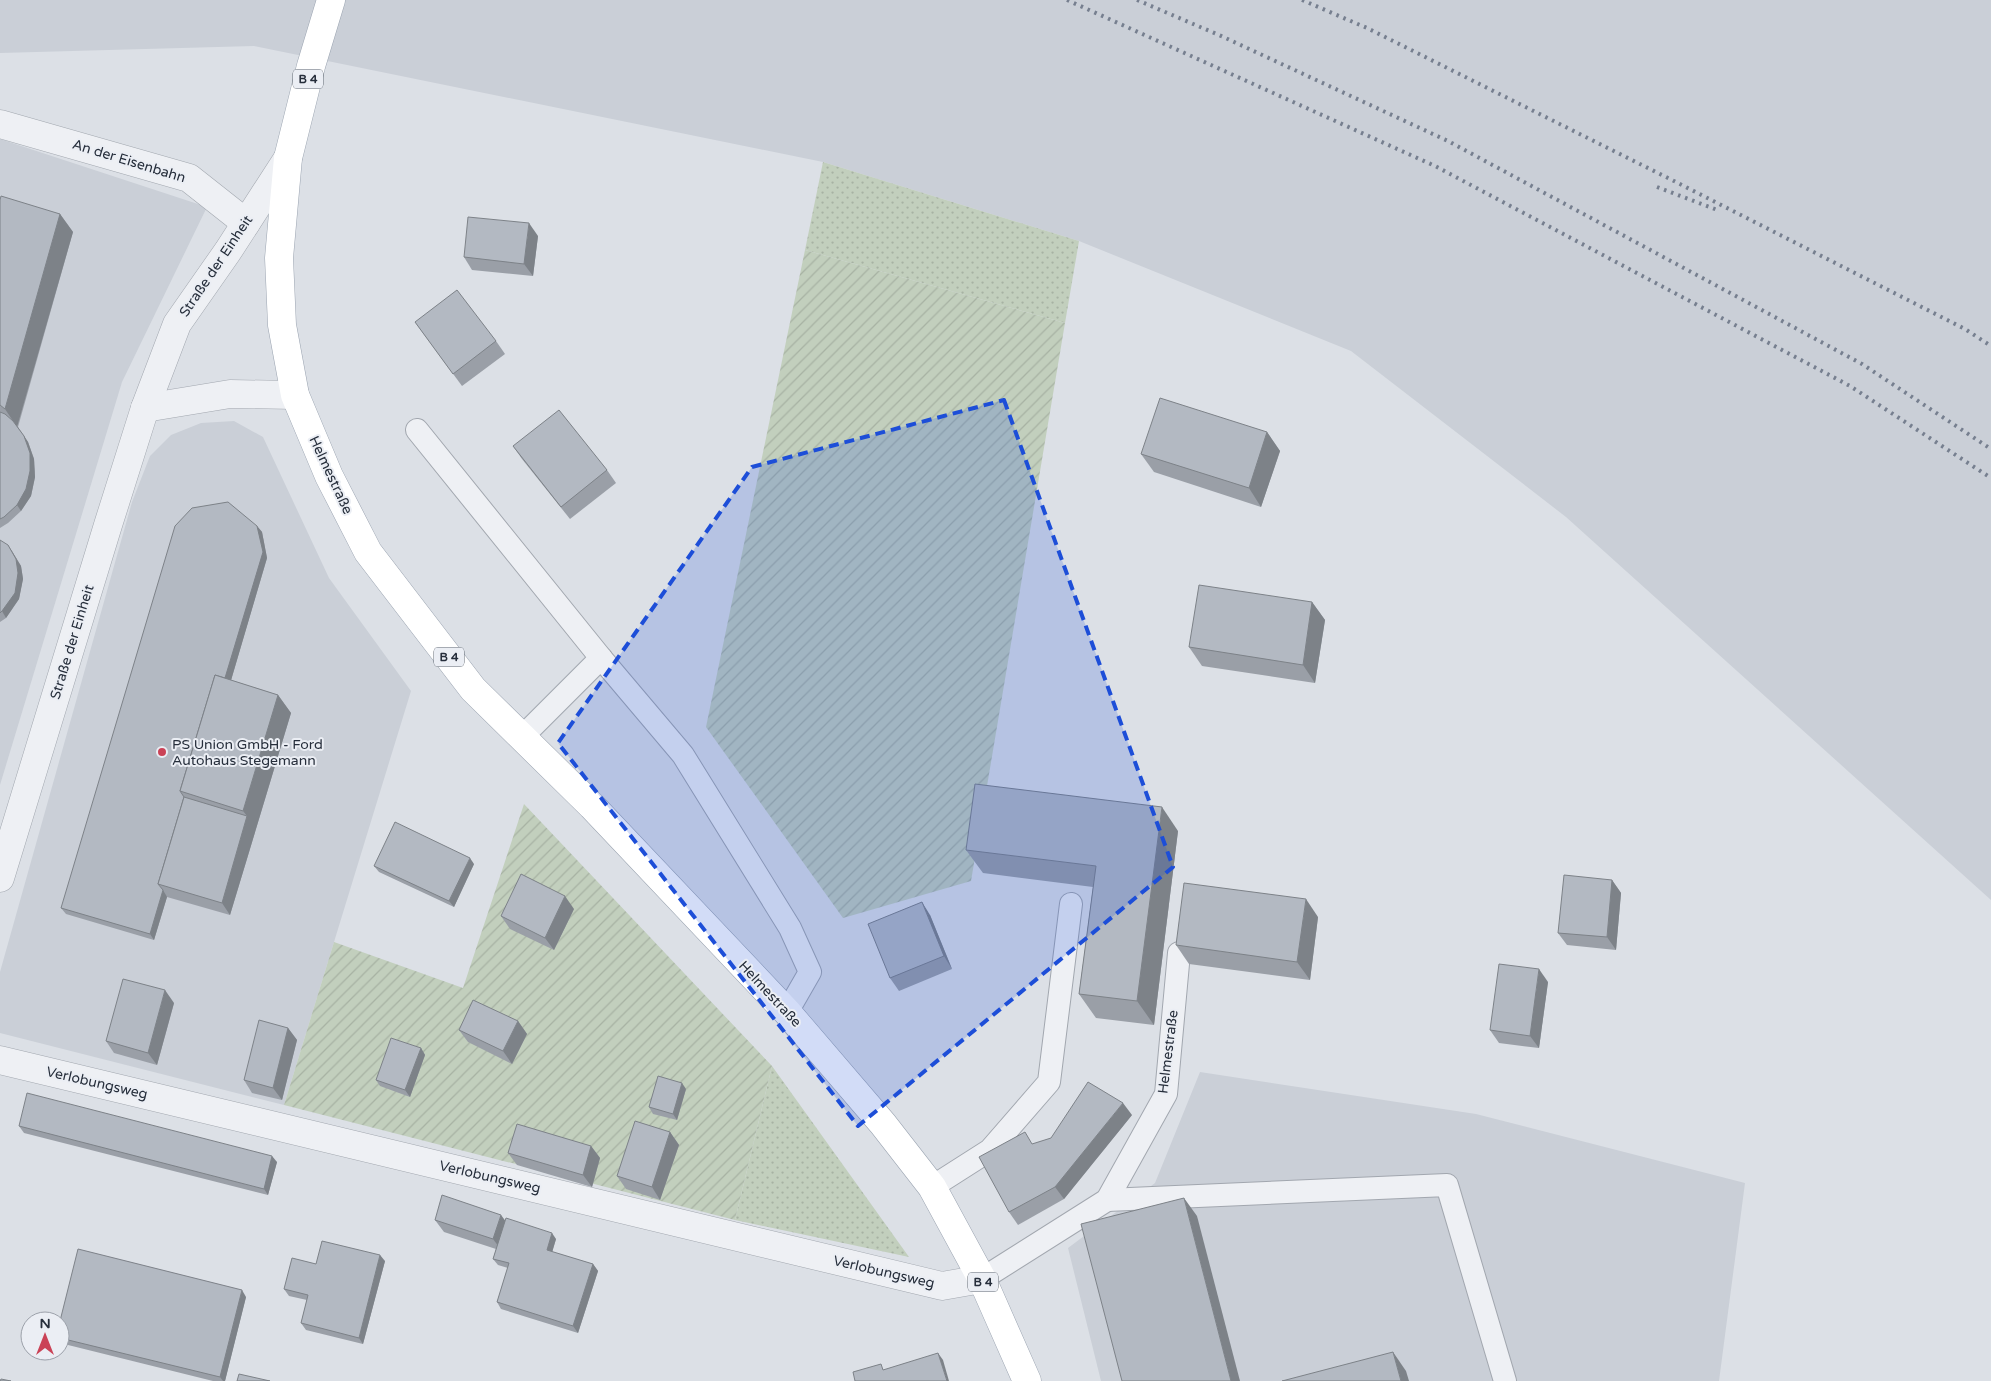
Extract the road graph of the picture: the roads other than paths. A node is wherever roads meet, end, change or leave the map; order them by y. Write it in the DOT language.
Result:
graph roads {
  1 [pos="331,0"];
  2 [pos="0,124"];
  3 [pos="288,158"];
  4 [pos="246,223"];
  5 [pos="295,395"];
  6 [pos="146,408"];
  7 [pos="417,430"];
  8 [pos="602,658"];
  9 [pos="522,737"];
  10 [pos="0,878"];
  11 [pos="1071,904"];
  12 [pos="1179,953"];
  13 [pos="787,1012"];
  14 [pos="0,1060"];
  15 [pos="932,1188"];
  16 [pos="1107,1200"];
  17 [pos="982,1279"];
  18 [pos="1027,1381"];
  19 [pos="1505,1381"];
  1 -- 3 [label="main road, B 4"];
  2 -- 4 [label="street, An der Eisenbahn"];
  3 -- 4 [label="street, Straße der Einheit"];
  3 -- 5 [label="main road, Helmestraße / B 4"];
  4 -- 6 [label="street, Straße der Einheit"];
  5 -- 6 [label="street"];
  5 -- 9 [label="main road, Helmestraße / B 4"];
  6 -- 10 [label="street, Straße der Einheit"];
  7 -- 8 [label="lane"];
  8 -- 9 [label="lane"];
  8 -- 13 [label="lane"];
  9 -- 13 [label="main road, Helmestraße / B 4"];
  11 -- 15 [label="lane"];
  12 -- 16 [label="lane, Helmestraße"];
  13 -- 15 [label="main road, Helmestraße / B 4"];
  14 -- 17 [label="street, Verlobungsweg"];
  15 -- 17 [label="main road, Helmestraße / B 4"];
  16 -- 17 [label="lane, Helmestraße"];
  16 -- 19 [label="lane"];
  17 -- 18 [label="main road, Helmestraße / B 4"];
}
